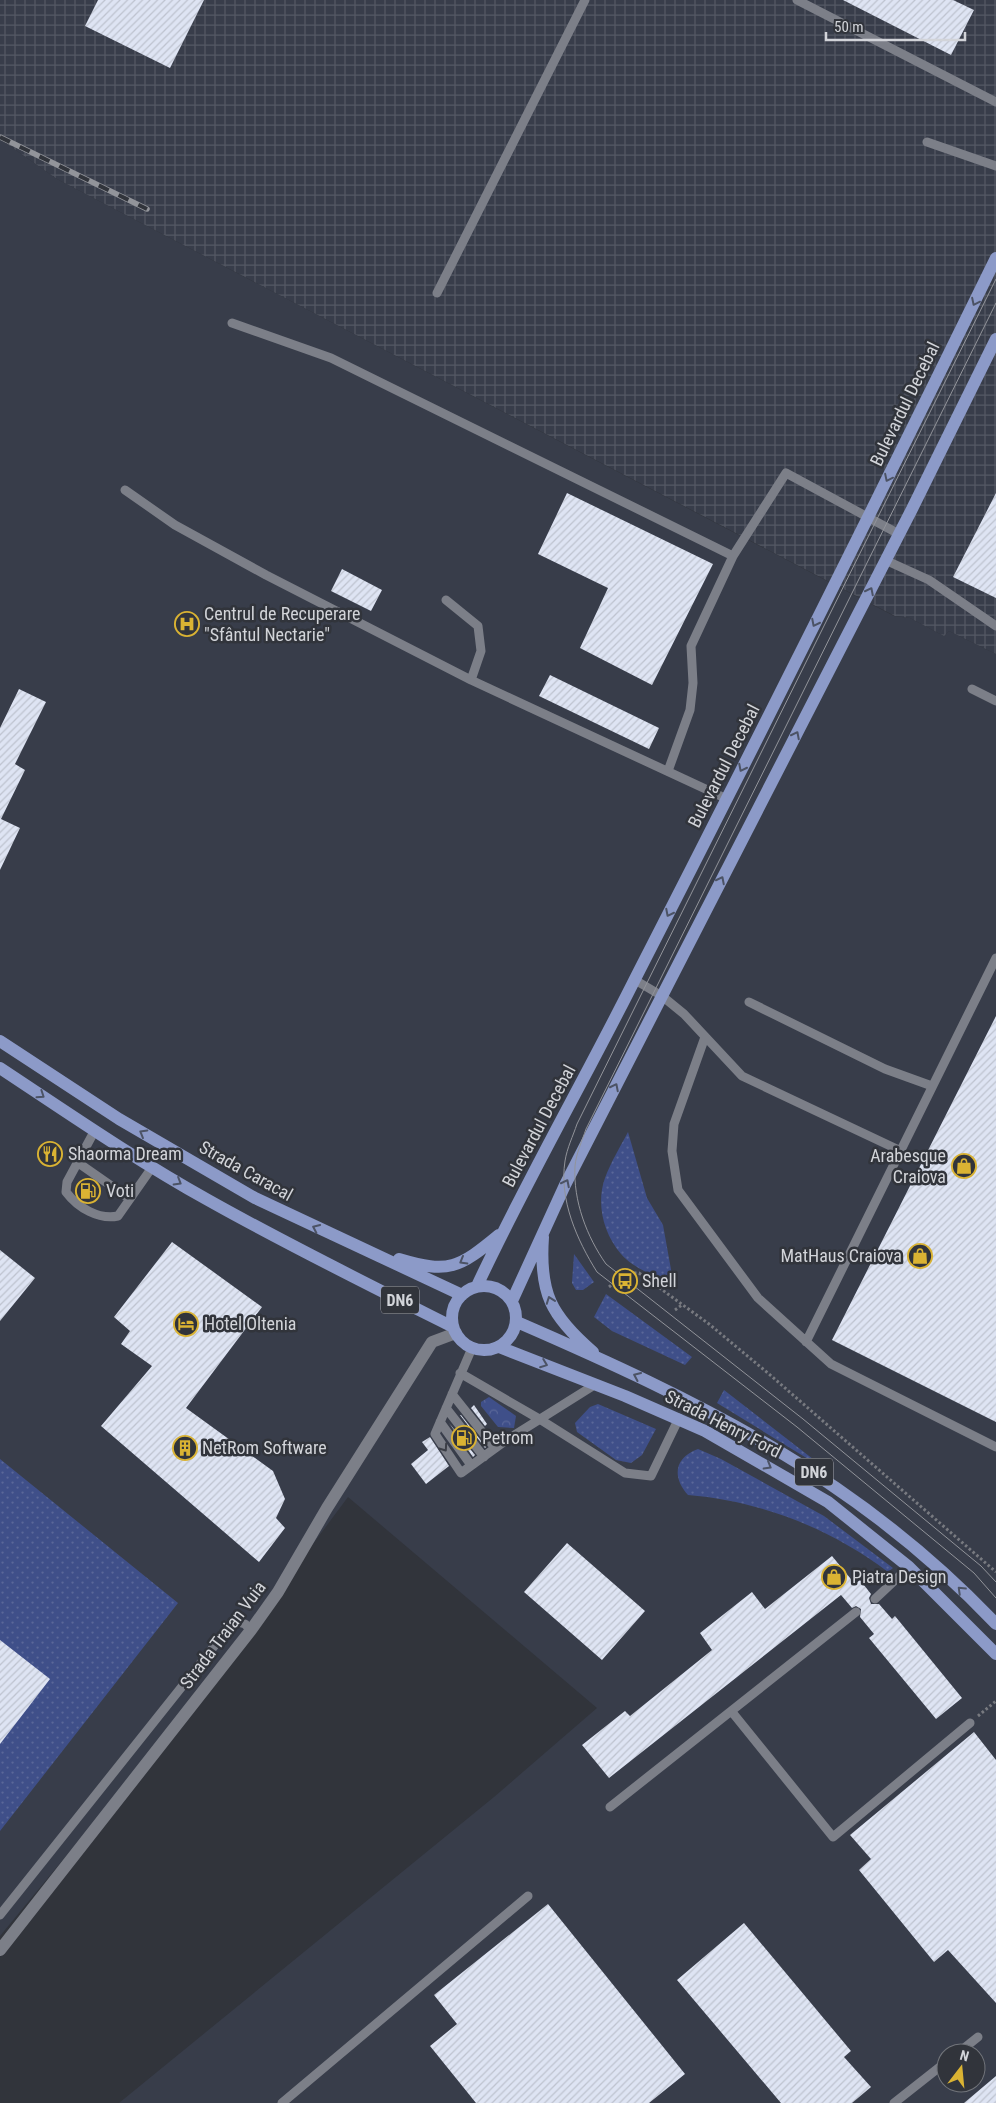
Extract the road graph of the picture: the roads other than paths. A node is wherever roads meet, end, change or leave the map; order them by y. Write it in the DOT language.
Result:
graph roads {
  1 [pos="585,0"];
  2 [pos="797,0"];
  3 [pos="996,102"];
  4 [pos="927,142"];
  5 [pos="996,166"];
  6 [pos="996,258"];
  7 [pos="437,293"];
  8 [pos="232,323"];
  9 [pos="996,340"];
  10 [pos="125,490"];
  11 [pos="869,517"];
  12 [pos="899,534"];
  13 [pos="734,556"];
  14 [pos="886,560"];
  15 [pos="446,600"];
  16 [pos="996,626"];
  17 [pos="471,680"];
  18 [pos="972,689"];
  19 [pos="996,701"];
  20 [pos="668,772"];
  21 [pos="726,799"];
  22 [pos="996,958"];
  23 [pos="635,980"];
  24 [pos="662,996"];
  25 [pos="749,1002"];
  26 [pos="705,1037"];
  27 [pos="0,1041"];
  28 [pos="0,1068"];
  29 [pos="932,1086"];
  30 [pos="95,1130"];
  31 [pos="901,1151"];
  32 [pos="77,1162"];
  33 [pos="153,1166"];
  34 [pos="130,1198"];
  35 [pos="544,1227"];
  36 [pos="502,1232"];
  37 [pos="361,1248"];
  38 [pos="477,1286"];
  39 [pos="462,1295"];
  40 [pos="512,1300"];
  41 [pos="516,1322"];
  42 [pos="454,1330"];
  43 [pos="806,1342"];
  44 [pos="499,1347"];
  45 [pos="472,1348"];
  46 [pos="604,1362"];
  47 [pos="460,1373"];
  48 [pos="596,1384"];
  49 [pos="452,1394"];
  50 [pos="446,1408"];
  51 [pos="679,1418"];
  52 [pos="541,1420"];
  53 [pos="996,1447"];
  54 [pos="495,1448"];
  55 [pos="484,1457"];
  56 [pos="909,1566"];
  57 [pos="875,1598"];
  58 [pos="856,1612"];
  59 [pos="996,1624"];
  60 [pos="251,1630"];
  61 [pos="996,1654"];
  62 [pos="732,1712"];
  63 [pos="970,1723"];
  64 [pos="610,1807"];
  65 [pos="528,1896"];
  66 [pos="0,1915"];
  67 [pos="0,1950"];
  68 [pos="978,2037"];
  69 [pos="970,2043"];
  70 [pos="936,2070"];
  71 [pos="282,2103"];
  72 [pos="894,2103"];
  1 -- 7 [label="lane"];
  2 -- 3 [label="lane"];
  4 -- 5 [label="lane"];
  6 -- 11 [label="main road, Bulevardul Decebal, one-way"];
  8 -- 13 [label="lane"];
  9 -- 12 [label="main road"];
  10 -- 17 [label="lane"];
  11 -- 12 [label="lane"];
  11 -- 13 [label="lane"];
  11 -- 21 [label="main road, Bulevardul Decebal, one-way"];
  12 -- 14 [label="main road"];
  13 -- 20 [label="lane"];
  14 -- 16 [label="lane"];
  24 -- 14 [label="main road, one-way"];
  15 -- 17 [label="lane"];
  17 -- 20 [label="lane"];
  18 -- 19 [label="lane"];
  20 -- 21 [label="lane"];
  21 -- 23 [label="main road, Bulevardul Decebal, one-way"];
  22 -- 29 [label="lane"];
  23 -- 24 [label="lane"];
  23 -- 36 [label="main road, Bulevardul Decebal"];
  24 -- 26 [label="lane"];
  35 -- 24 [label="main road, one-way"];
  25 -- 29 [label="lane"];
  26 -- 31 [label="lane"];
  26 -- 43 [label="lane"];
  37 -- 27 [label="main road, Strada Caracal / DN6, one-way"];
  28 -- 30 [label="main road, DN6, one-way"];
  29 -- 31 [label="lane"];
  30 -- 32 [label="lane"];
  30 -- 33 [label="main road, DN6"];
  31 -- 43 [label="lane"];
  32 -- 34 [label="lane"];
  32 -- 34 [label="lane"];
  33 -- 34 [label="lane"];
  33 -- 42 [label="main road, DN6, one-way"];
  35 -- 40 [label="main road"];
  46 -- 35 [label="main road, one-way"];
  36 -- 37 [label="main road, one-way"];
  36 -- 38 [label="main road, Bulevardul Decebal"];
  37 -- 39 [label="main road, Strada Caracal / DN6"];
  38 -- 39 [label="main road"];
  38 -- 40 [label="main road"];
  39 -- 42 [label="main road"];
  40 -- 41 [label="main road"];
  41 -- 44 [label="main road"];
  41 -- 46 [label="main road, Strada Henry Ford / DN6"];
  42 -- 45 [label="main road, DN6"];
  42 -- 60 [label="street, Strada Traian Vuia"];
  43 -- 53 [label="lane"];
  44 -- 45 [label="main road, DN6"];
  44 -- 48 [label="main road, Strada Henry Ford / DN6, one-way"];
  45 -- 47 [label="lane"];
  59 -- 46 [label="main road, Strada Henry Ford / DN6, one-way"];
  47 -- 49 [label="lane"];
  47 -- 52 [label="lane"];
  48 -- 51 [label="main road, Strada Henry Ford / DN6"];
  48 -- 52 [label="lane"];
  49 -- 50 [label="lane"];
  49 -- 54 [label="lane"];
  50 -- 55 [label="lane"];
  50 -- 55 [label="lane, one-way"];
  51 -- 52 [label="lane"];
  51 -- 56 [label="main road, Strada Henry Ford / DN6, one-way"];
  52 -- 54 [label="lane"];
  54 -- 55 [label="lane"];
  56 -- 57 [label="lane"];
  56 -- 61 [label="main road, Strada Henry Ford / DN6"];
  58 -- 62 [label="lane"];
  60 -- 66 [label="lane"];
  60 -- 67 [label="street, Strada Traian Vuia"];
  62 -- 63 [label="lane"];
  62 -- 64 [label="lane"];
  65 -- 71 [label="lane"];
  68 -- 69 [label="lane"];
  70 -- 72 [label="lane"];
}
